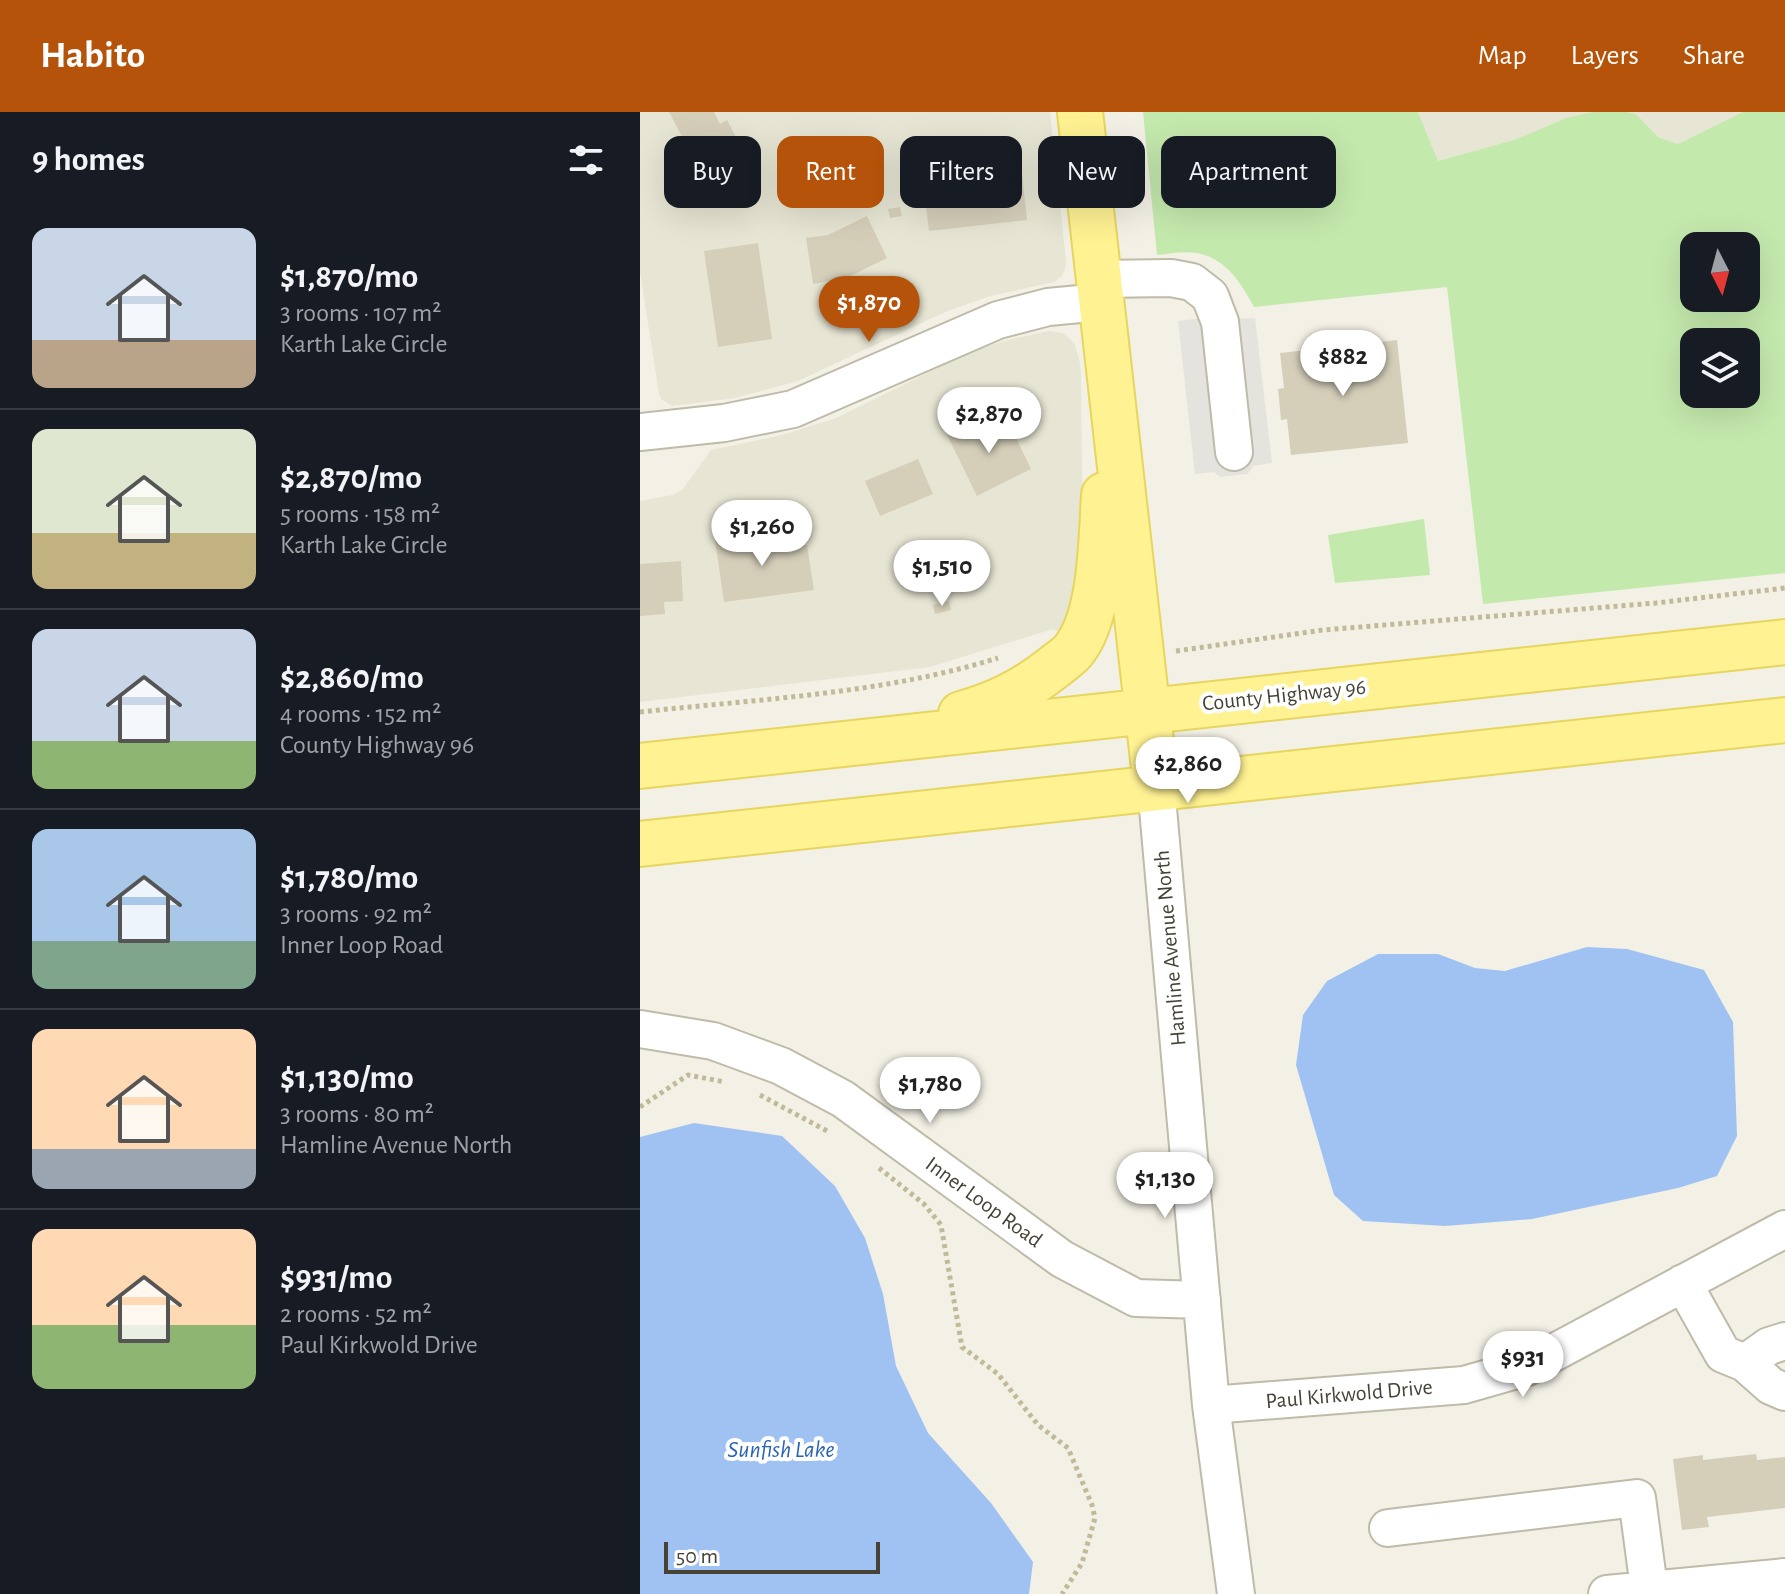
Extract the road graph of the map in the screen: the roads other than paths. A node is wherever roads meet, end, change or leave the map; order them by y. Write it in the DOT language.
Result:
graph roads {
  1 [pos="1080,112"];
  2 [pos="1100,290"];
  3 [pos="1112,397"];
  4 [pos="640,432"];
  5 [pos="1234,452"];
  6 [pos="1785,642"];
  7 [pos="1148,710"];
  8 [pos="1785,720"];
  9 [pos="853,743"];
  10 [pos="640,766"];
  11 [pos="1156,786"];
  12 [pos="640,844"];
  13 [pos="640,1029"];
  14 [pos="1785,1229"];
  15 [pos="1695,1277"];
  16 [pos="1202,1300"];
  17 [pos="1785,1341"];
  18 [pos="1745,1363"];
  19 [pos="1785,1392"];
  20 [pos="1211,1405"];
  21 [pos="1388,1528"];
  22 [pos="1785,1577"];
  23 [pos="1649,1588"];
  24 [pos="1236,1594"];
  25 [pos="1607,1594"];
  1 -- 2 [label="main road, Hamline Avenue North"];
  2 -- 3 [label="main road, Hamline Avenue North"];
  2 -- 4 [label="street"];
  2 -- 5 [label="street"];
  3 -- 7 [label="main road, Hamline Avenue North"];
  3 -- 9 [label="main road"];
  6 -- 7 [label="main road, County Highway 96"];
  7 -- 9 [label="main road, County Highway 96"];
  7 -- 11 [label="main road, Hamline Avenue North"];
  8 -- 11 [label="main road"];
  9 -- 10 [label="main road, County Highway 96"];
  11 -- 12 [label="main road"];
  11 -- 16 [label="street, Hamline Avenue North"];
  13 -- 16 [label="street, Inner Loop Road"];
  14 -- 15 [label="street, Paul Kirkwold Drive"];
  15 -- 18 [label="street"];
  15 -- 20 [label="street, Paul Kirkwold Drive"];
  16 -- 20 [label="street, Hamline Avenue North"];
  17 -- 18 [label="street"];
  18 -- 19 [label="street"];
  20 -- 24 [label="street, Hamline Avenue North"];
  21 -- 23 [label="street"];
  22 -- 23 [label="street"];
  23 -- 25 [label="street"];
}
